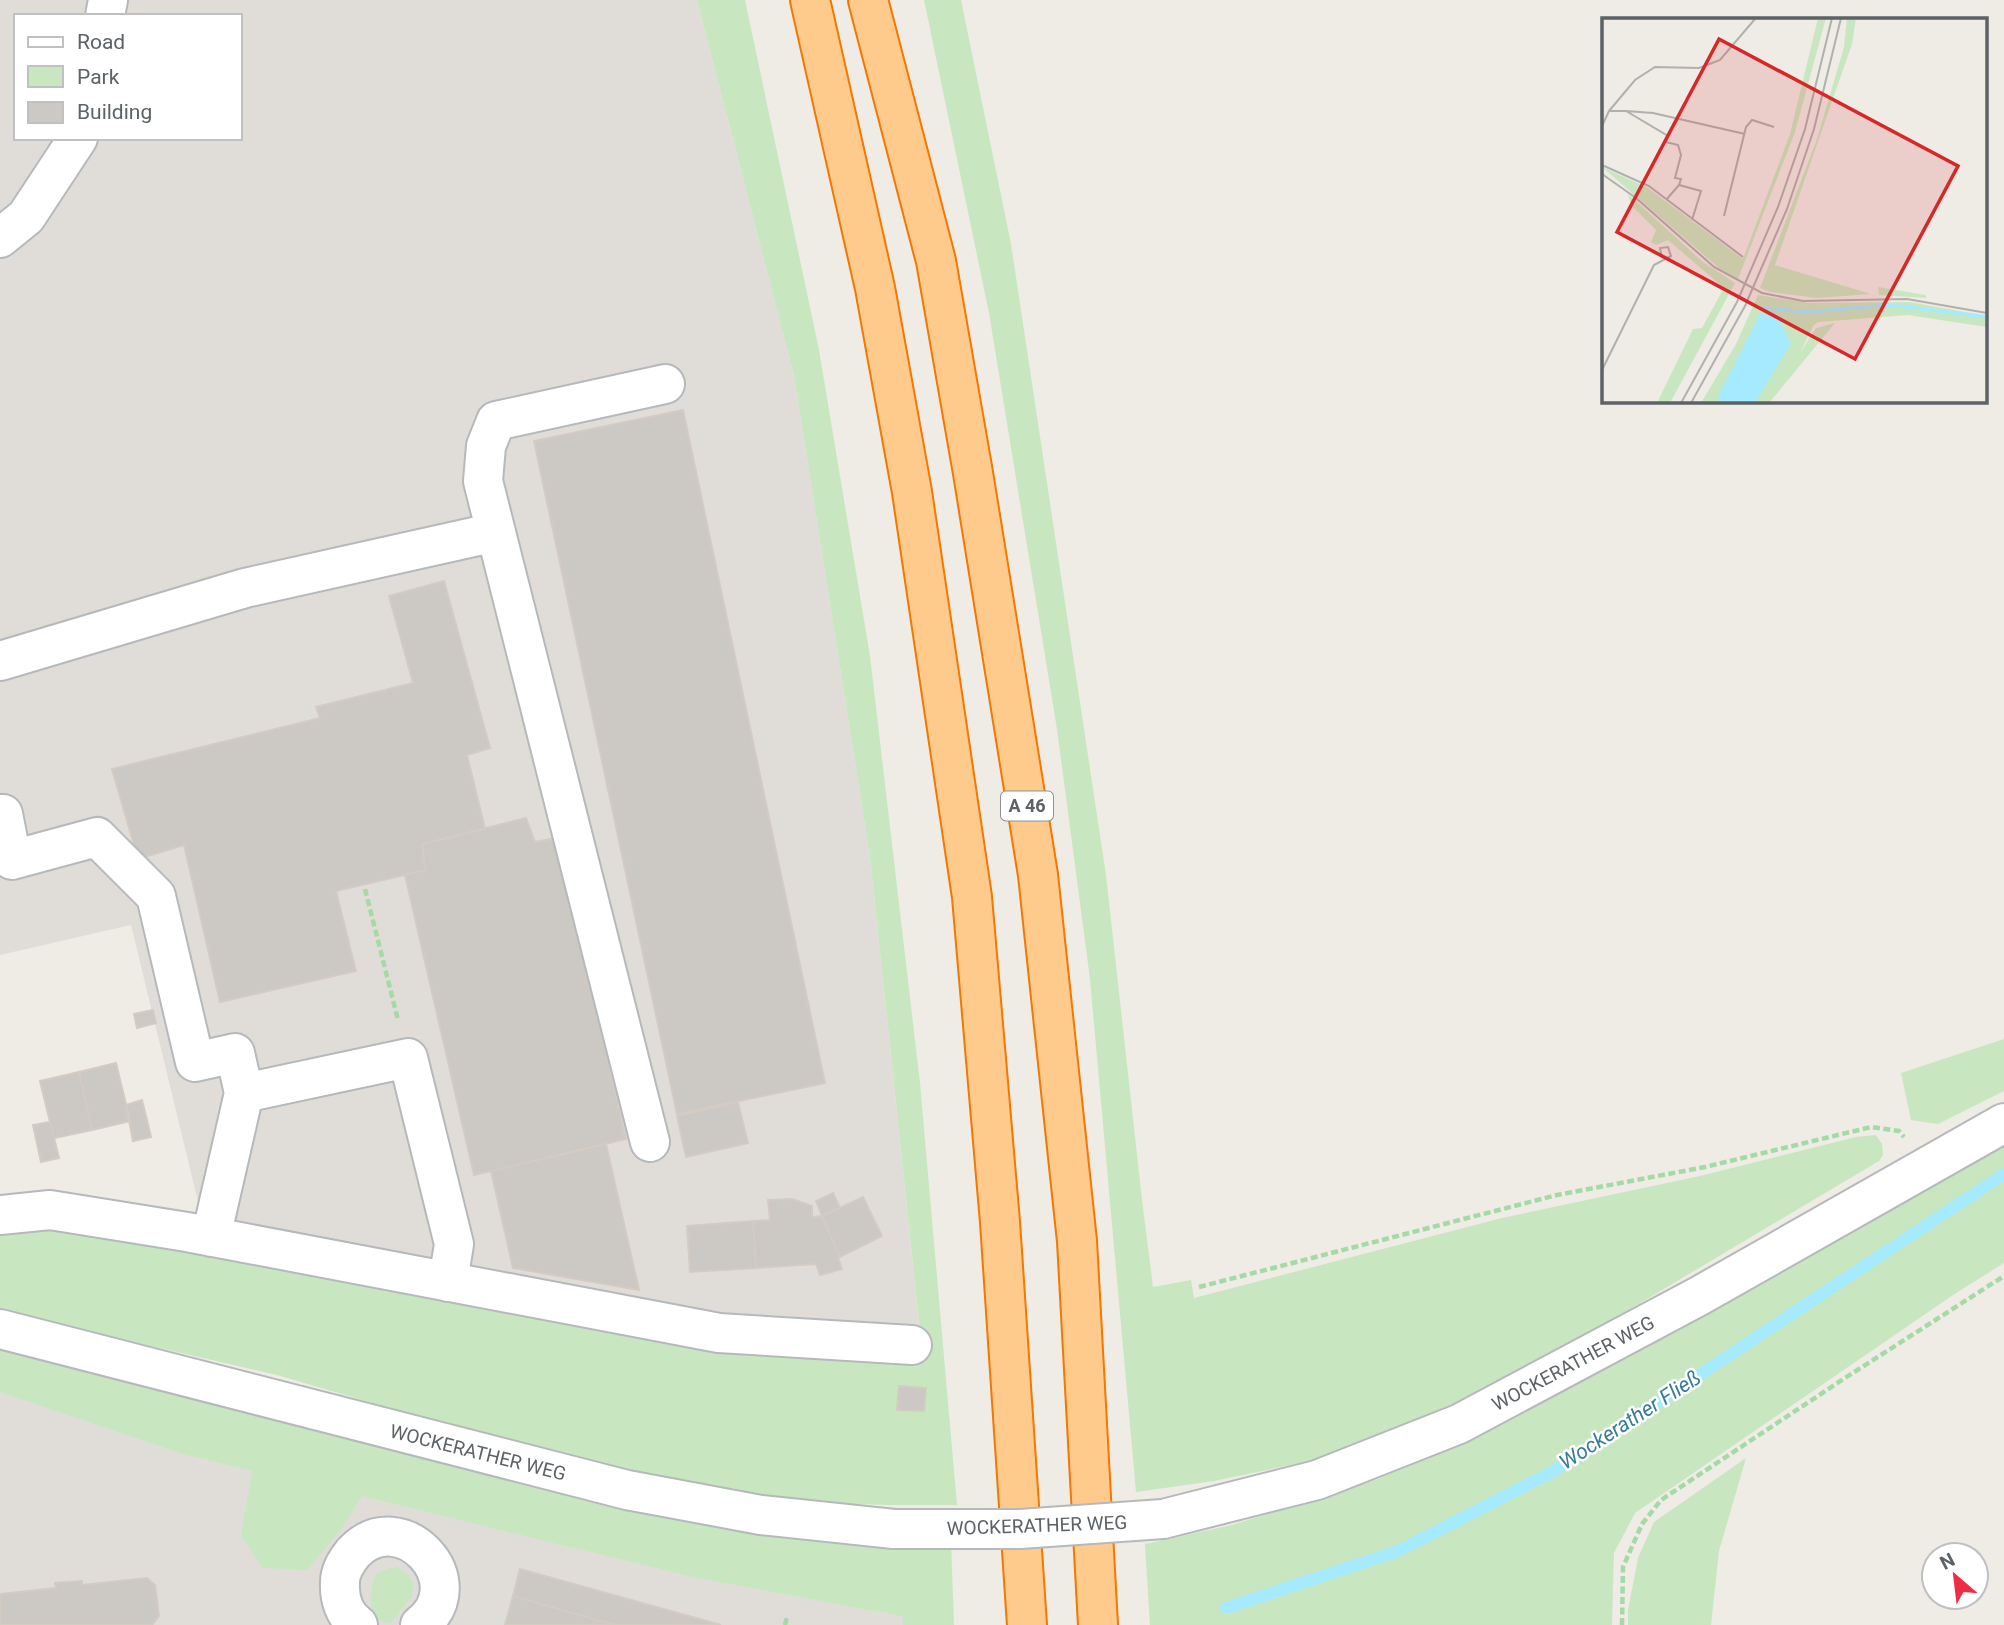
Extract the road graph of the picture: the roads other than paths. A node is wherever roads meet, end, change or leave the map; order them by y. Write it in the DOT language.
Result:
graph roads {
  1 [pos="810,0"];
  2 [pos="868,0"];
  3 [pos="77,140"];
  4 [pos="0,238"];
  5 [pos="665,384"];
  6 [pos="496,532"];
  7 [pos="0,661"];
  8 [pos="0,814"];
  9 [pos="244,1093"];
  10 [pos="2004,1123"];
  11 [pos="650,1142"];
  12 [pos="0,1215"];
  13 [pos="211,1237"];
  14 [pos="448,1282"];
  15 [pos="0,1329"];
  16 [pos="912,1345"];
  17 [pos="358,1625"];
  18 [pos="420,1625"];
  19 [pos="1027,1625"];
  20 [pos="1098,1625"];
  1 -- 19 [label="highway"];
  2 -- 20 [label="highway, A 46"];
  3 -- 4 [label="street"];
  5 -- 6 [label="street"];
  6 -- 7 [label="street"];
  6 -- 11 [label="street"];
  8 -- 9 [label="street"];
  9 -- 13 [label="street"];
  9 -- 14 [label="street"];
  10 -- 15 [label="street, WOCKERATHER WEG, bridge"];
  12 -- 13 [label="street"];
  13 -- 14 [label="street"];
  14 -- 16 [label="street"];
  17 -- 18 [label="street"];
}
